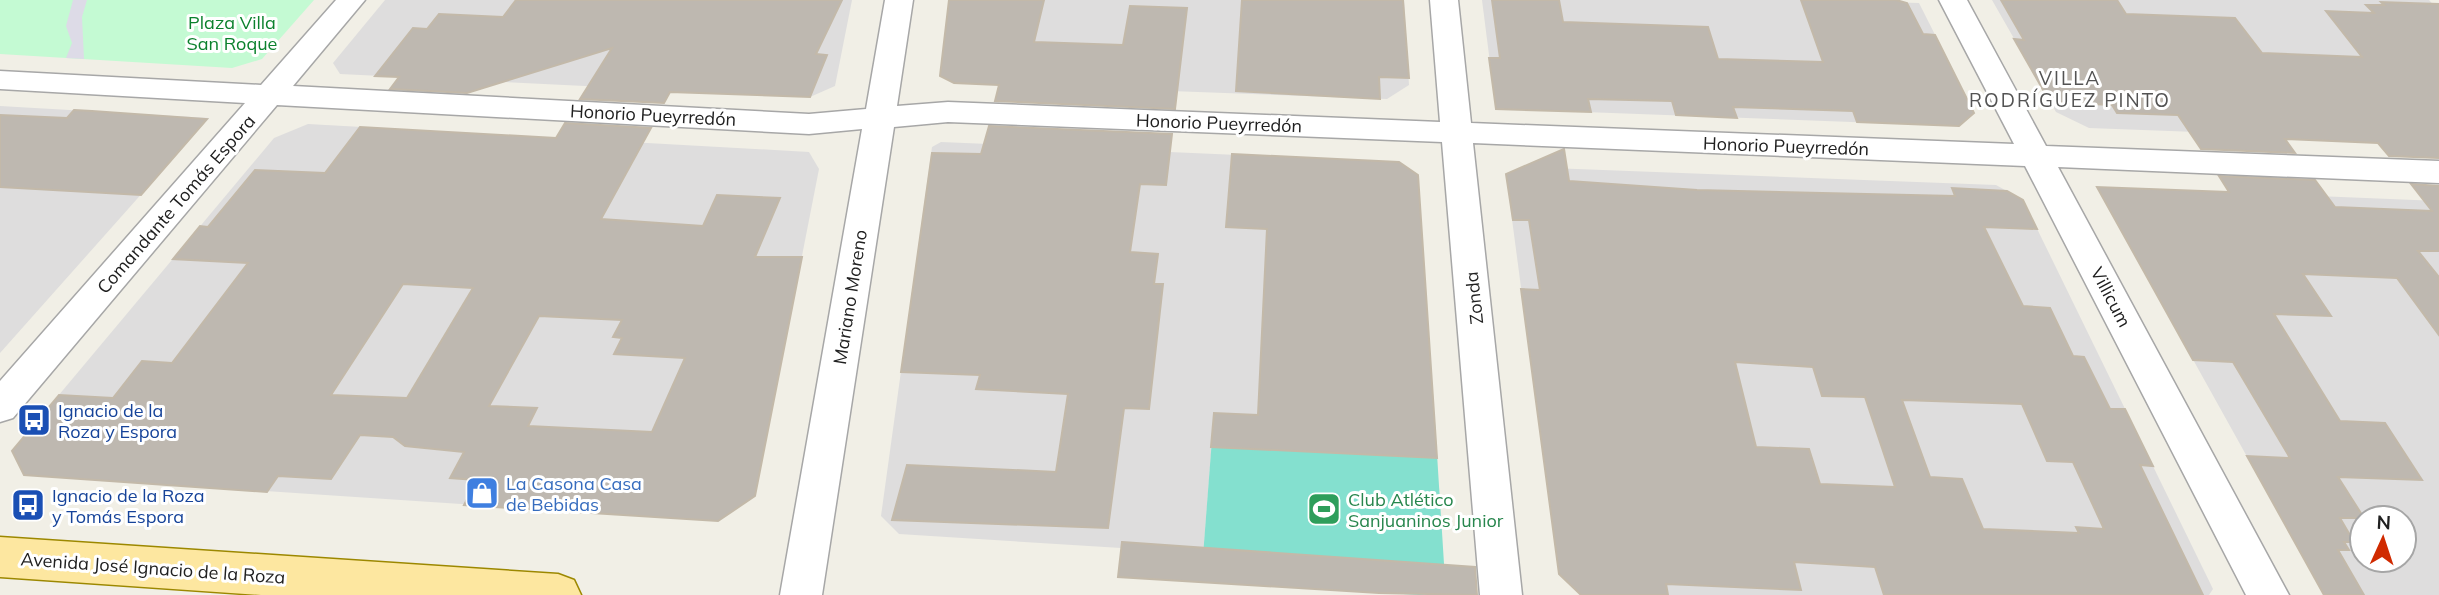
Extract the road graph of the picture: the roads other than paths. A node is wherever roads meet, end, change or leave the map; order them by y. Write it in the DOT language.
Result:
graph roads {
  1 [pos="351,0"];
  2 [pos="899,0"];
  3 [pos="1444,0"];
  4 [pos="1953,0"];
  5 [pos="0,80"];
  6 [pos="270,94"];
  7 [pos="879,118"];
  8 [pos="1458,133"];
  9 [pos="2036,156"];
  10 [pos="2439,172"];
  11 [pos="0,407"];
  12 [pos="0,557"];
  13 [pos="369,589"];
  14 [pos="558,595"];
  15 [pos="801,595"];
  16 [pos="1502,595"];
  17 [pos="2268,595"];
  1 -- 6 [label="street, Comandante Tomás Espora"];
  2 -- 7 [label="street, Mariano Moreno"];
  3 -- 8 [label="street, Zonda"];
  4 -- 9 [label="street, Villicum"];
  5 -- 6 [label="street, Honorio Pueyrredón"];
  6 -- 7 [label="street, Honorio Pueyrredón"];
  6 -- 11 [label="street, Comandante Tomás Espora"];
  7 -- 8 [label="street, Honorio Pueyrredón"];
  7 -- 15 [label="street, Mariano Moreno"];
  8 -- 9 [label="street, Honorio Pueyrredón"];
  8 -- 16 [label="street, Zonda"];
  9 -- 10 [label="street, Honorio Pueyrredón"];
  9 -- 17 [label="street, Villicum"];
  12 -- 13 [label="main road, Avenida José Ignacio de la Roza"];
  13 -- 14 [label="main road, Avenida José Ignacio de la Roza"];
}
